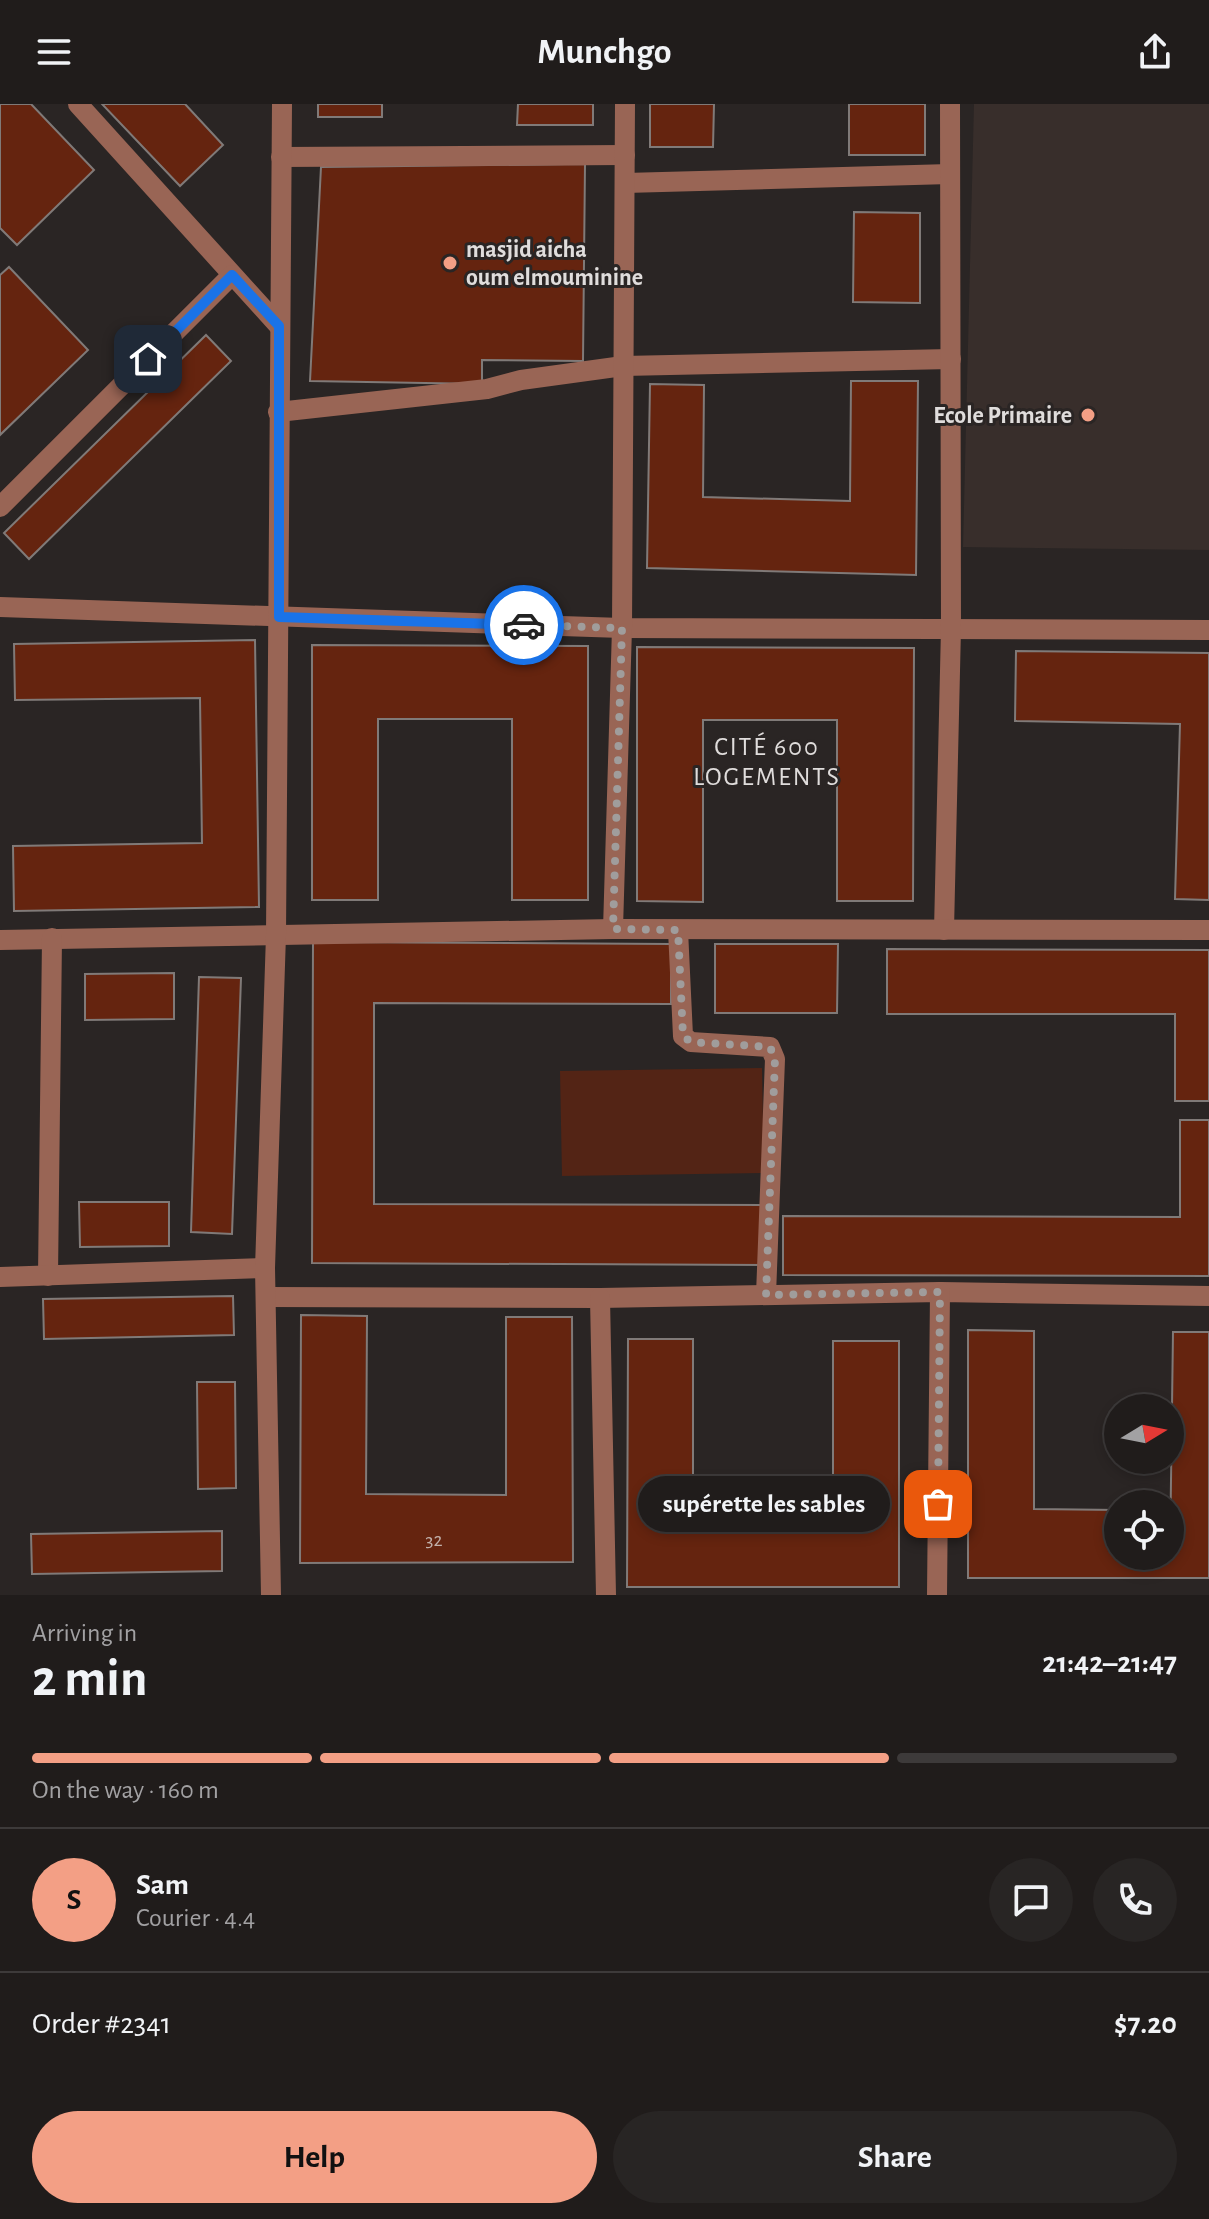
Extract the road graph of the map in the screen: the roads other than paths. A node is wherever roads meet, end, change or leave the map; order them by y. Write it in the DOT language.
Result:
graph roads {
  1 [pos="78,104"];
  2 [pos="282,104"];
  3 [pos="625,104"];
  4 [pos="950,104"];
  5 [pos="625,155"];
  6 [pos="281,157"];
  7 [pos="950,174"];
  8 [pos="625,183"];
  9 [pos="232,275"];
  10 [pos="279,326"];
  11 [pos="951,359"];
  12 [pos="623,366"];
  13 [pos="278,412"];
  14 [pos="0,507"];
  15 [pos="0,607"];
  16 [pos="279,617"];
  17 [pos="0,628"];
  18 [pos="622,628"];
  19 [pos="951,628"];
  20 [pos="1209,630"];
  21 [pos="613,929"];
  22 [pos="678,930"];
  23 [pos="944,930"];
  24 [pos="1209,930"];
  25 [pos="276,935"];
  26 [pos="52,938"];
  27 [pos="0,940"];
  28 [pos="265,1268"];
  29 [pos="48,1276"];
  30 [pos="0,1277"];
  31 [pos="940,1292"];
  32 [pos="766,1295"];
  33 [pos="1209,1296"];
  34 [pos="266,1297"];
  35 [pos="600,1298"];
  36 [pos="271,1595"];
  37 [pos="606,1595"];
  38 [pos="937,1595"];
  1 -- 9 [label="street"];
  2 -- 6 [label="street"];
  3 -- 5 [label="street"];
  4 -- 7 [label="street"];
  5 -- 6 [label="street"];
  5 -- 8 [label="street"];
  6 -- 10 [label="street"];
  7 -- 8 [label="street"];
  7 -- 11 [label="street"];
  8 -- 12 [label="street"];
  9 -- 10 [label="street"];
  9 -- 14 [label="street"];
  10 -- 13 [label="street"];
  11 -- 12 [label="street"];
  11 -- 19 [label="street"];
  12 -- 13 [label="street"];
  12 -- 18 [label="street"];
  13 -- 16 [label="street"];
  15 -- 16 [label="street"];
  15 -- 17 [label="street"];
  16 -- 18 [label="street"];
  16 -- 25 [label="street"];
  18 -- 19 [label="street"];
  18 -- 21 [label="street"];
  19 -- 20 [label="street"];
  19 -- 23 [label="street"];
  21 -- 22 [label="street"];
  21 -- 25 [label="street"];
  22 -- 23 [label="street"];
  22 -- 32 [label="street"];
  23 -- 24 [label="street"];
  25 -- 26 [label="street"];
  25 -- 28 [label="street"];
  26 -- 27 [label="street"];
  26 -- 29 [label="street"];
  28 -- 29 [label="street"];
  28 -- 34 [label="street"];
  29 -- 30 [label="street"];
  31 -- 32 [label="street"];
  31 -- 33 [label="street"];
  31 -- 38 [label="street"];
  32 -- 35 [label="street"];
  34 -- 35 [label="street"];
  34 -- 36 [label="street"];
  35 -- 37 [label="street"];
}
